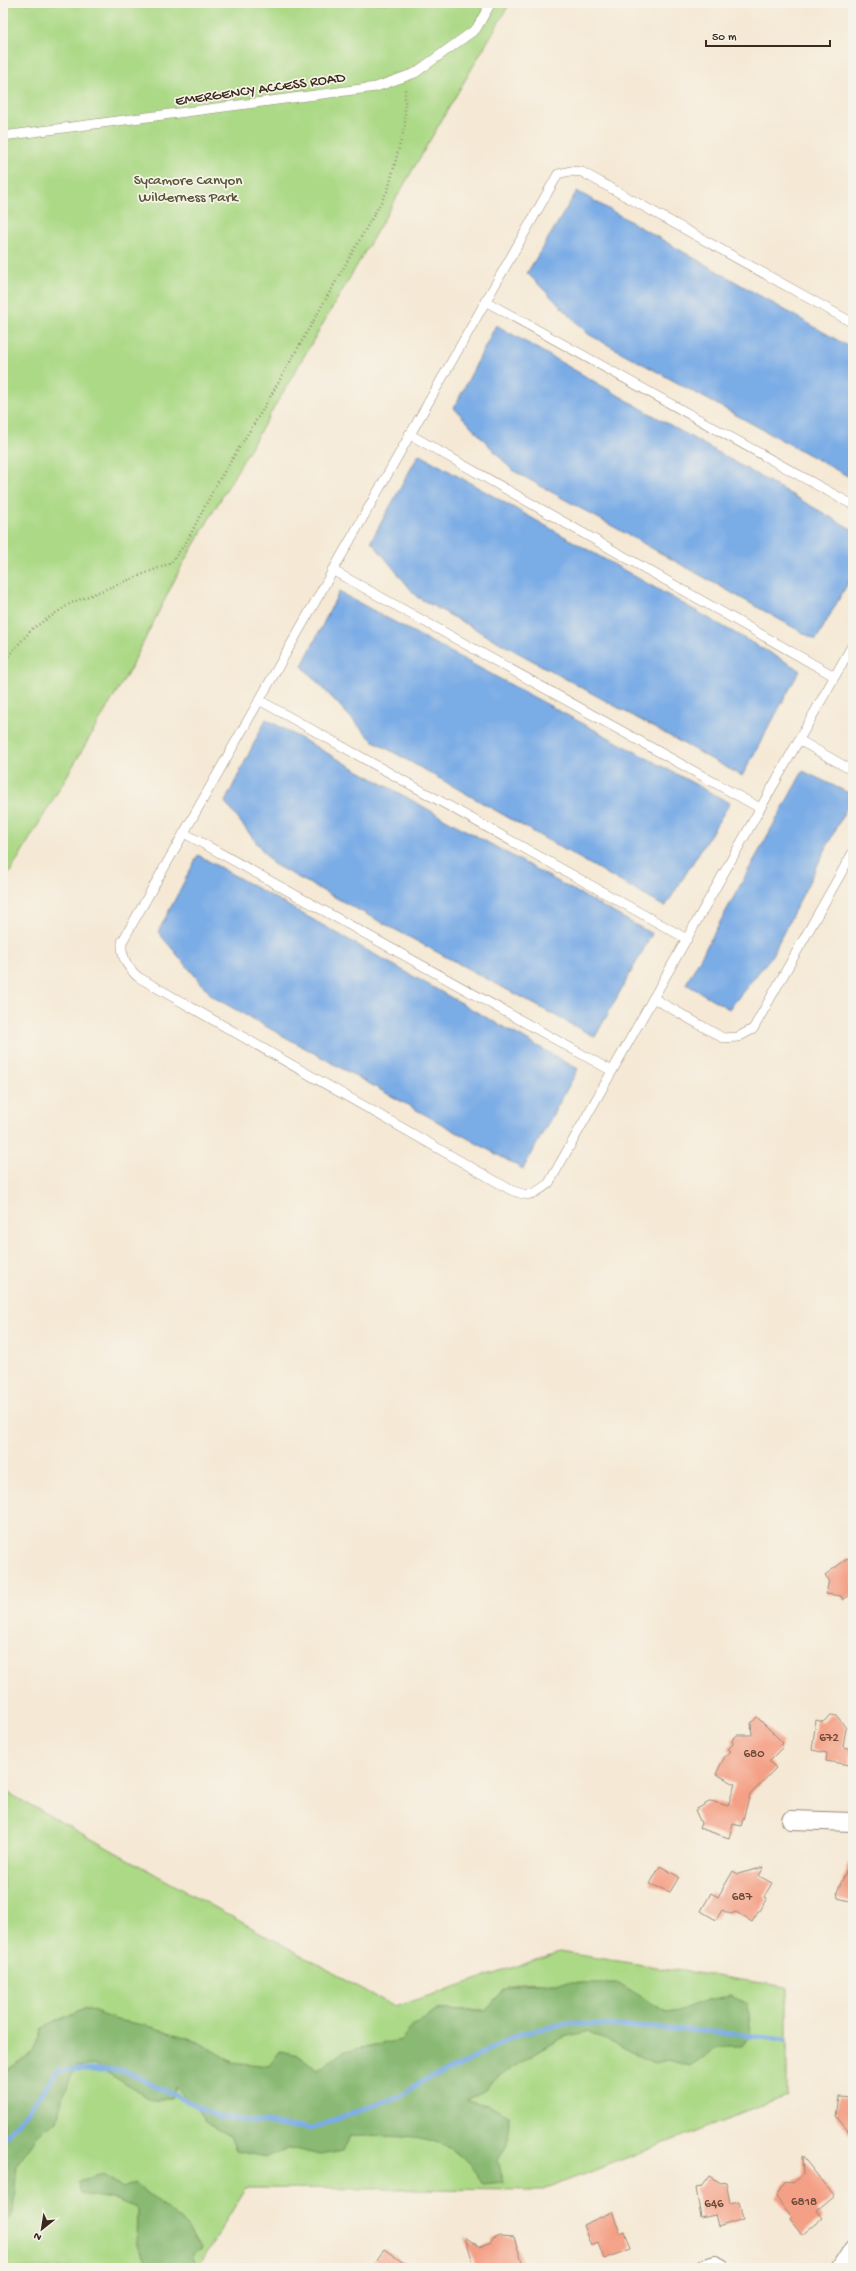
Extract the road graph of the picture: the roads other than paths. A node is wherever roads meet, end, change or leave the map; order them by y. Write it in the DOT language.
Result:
graph roads {
  1 [pos="491,3"];
  2 [pos="3,136"];
  3 [pos="485,301"];
  4 [pos="853,323"];
  5 [pos="410,434"];
  6 [pos="853,504"];
  7 [pos="332,570"];
  8 [pos="853,644"];
  9 [pos="834,676"];
  10 [pos="259,700"];
  11 [pos="799,740"];
  12 [pos="853,771"];
  13 [pos="760,808"];
  14 [pos="184,833"];
  15 [pos="853,852"];
  16 [pos="687,939"];
  17 [pos="653,998"];
  18 [pos="612,1071"];
  19 [pos="791,1820"];
  20 [pos="853,1822"];
  21 [pos="853,2249"];
  22 [pos="705,2268"];
  23 [pos="721,2268"];
  24 [pos="841,2268"];
  1 -- 2 [label="lane, EMERGENCY ACCESS ROAD"];
  3 -- 4 [label="lane"];
  3 -- 5 [label="lane"];
  3 -- 6 [label="lane"];
  5 -- 7 [label="lane"];
  5 -- 9 [label="lane"];
  7 -- 10 [label="lane"];
  7 -- 13 [label="lane"];
  8 -- 9 [label="lane"];
  9 -- 11 [label="lane"];
  10 -- 14 [label="lane"];
  10 -- 16 [label="lane"];
  11 -- 12 [label="lane"];
  11 -- 13 [label="lane"];
  13 -- 16 [label="lane"];
  14 -- 18 [label="lane"];
  14 -- 18 [label="lane"];
  15 -- 17 [label="lane"];
  16 -- 17 [label="lane"];
  17 -- 18 [label="lane"];
  19 -- 20 [label="street"];
  21 -- 24 [label="street"];
  22 -- 23 [label="street"];
}
